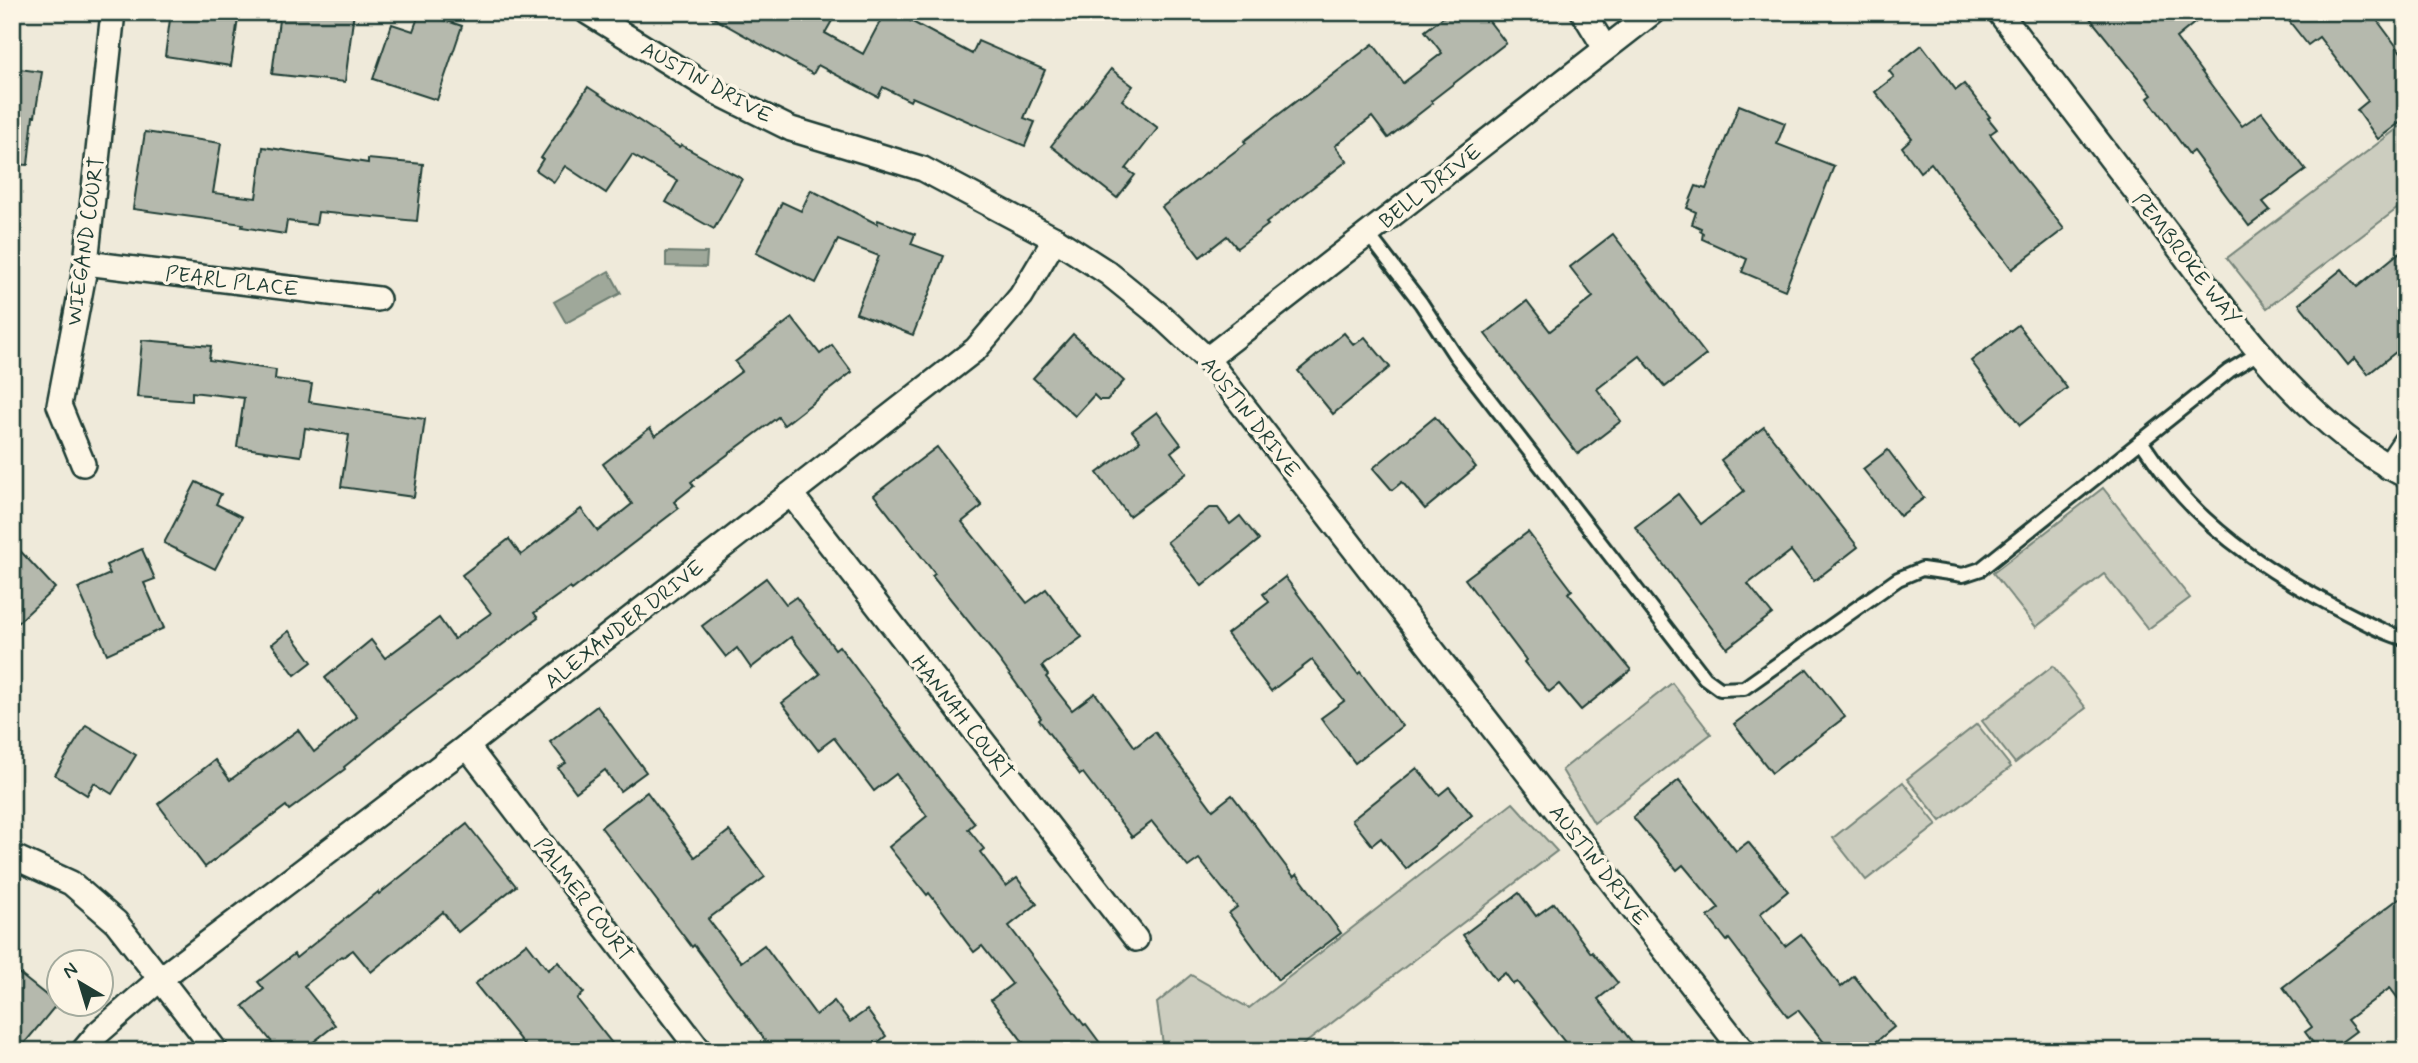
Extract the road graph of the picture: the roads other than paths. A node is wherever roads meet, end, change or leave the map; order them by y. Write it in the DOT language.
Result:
graph roads {
  1 [pos="113,12"];
  2 [pos="587,12"];
  3 [pos="1583,12"];
  4 [pos="1653,12"];
  5 [pos="1998,12"];
  6 [pos="1605,48"];
  7 [pos="1368,234"];
  8 [pos="1055,239"];
  9 [pos="86,263"];
  10 [pos="378,299"];
  11 [pos="2260,352"];
  12 [pos="1207,359"];
  13 [pos="2406,440"];
  14 [pos="2141,441"];
  15 [pos="83,464"];
  16 [pos="2397,472"];
  17 [pos="790,494"];
  18 [pos="2406,639"];
  19 [pos="467,746"];
  20 [pos="12,856"];
  21 [pos="1136,939"];
  22 [pos="160,979"];
  23 [pos="1739,1046"];
  24 [pos="83,1051"];
  25 [pos="216,1051"];
  26 [pos="700,1051"];
  1 -- 9 [label="street, WIEGAND COURT"];
  2 -- 8 [label="street, AUSTIN DRIVE"];
  3 -- 6 [label="street"];
  4 -- 6 [label="street, BELL DRIVE"];
  5 -- 11 [label="street, PEMBROKE WAY"];
  6 -- 7 [label="street, BELL DRIVE"];
  7 -- 12 [label="street, BELL DRIVE"];
  7 -- 14 [label="lane"];
  8 -- 12 [label="street, AUSTIN DRIVE"];
  8 -- 17 [label="street, ALEXANDER DRIVE"];
  9 -- 10 [label="street, PEARL PLACE"];
  9 -- 15 [label="street, WIEGAND COURT"];
  11 -- 14 [label="lane"];
  11 -- 16 [label="street, PEMBROKE WAY"];
  12 -- 23 [label="street, AUSTIN DRIVE"];
  13 -- 16 [label="street"];
  14 -- 18 [label="lane"];
  17 -- 19 [label="street, ALEXANDER DRIVE"];
  17 -- 21 [label="street, HANNAH COURT"];
  19 -- 22 [label="street, ALEXANDER DRIVE"];
  19 -- 26 [label="street, PALMER COURT"];
  20 -- 22 [label="street"];
  22 -- 24 [label="street, ALEXANDER DRIVE"];
  22 -- 25 [label="street"];
}
